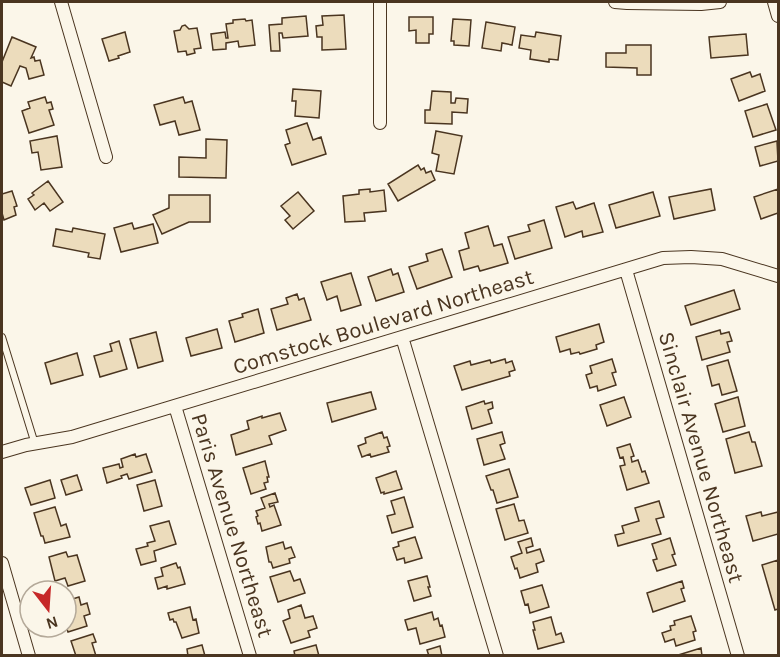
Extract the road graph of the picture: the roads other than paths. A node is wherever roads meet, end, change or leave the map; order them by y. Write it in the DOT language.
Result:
graph roads {
  1 [pos="61,2"];
  2 [pos="380,2"];
  3 [pos="615,2"];
  4 [pos="720,2"];
  5 [pos="774,2"];
  6 [pos="778,16"];
  7 [pos="380,123"];
  8 [pos="106,157"];
  9 [pos="626,270"];
  10 [pos="778,276"];
  11 [pos="2,337"];
  12 [pos="402,337"];
  13 [pos="175,406"];
  14 [pos="34,444"];
  15 [pos="2,452"];
  16 [pos="2,563"];
  17 [pos="29,656"];
  18 [pos="250,656"];
  19 [pos="497,656"];
  20 [pos="738,656"];
  1 -- 8 [label="street"];
  2 -- 7 [label="street"];
  3 -- 4 [label="street"];
  5 -- 6 [label="street"];
  9 -- 10 [label="street, Comstock Boulevard Northeast"];
  9 -- 12 [label="street, Comstock Boulevard Northeast"];
  9 -- 20 [label="street, Sinclair Avenue Northeast"];
  11 -- 14 [label="lane"];
  12 -- 13 [label="street, Comstock Boulevard Northeast"];
  12 -- 19 [label="street"];
  13 -- 14 [label="street, Comstock Boulevard Northeast"];
  13 -- 18 [label="street, Paris Avenue Northeast"];
  14 -- 15 [label="street, Comstock Boulevard Northeast"];
  16 -- 17 [label="street"];
}
